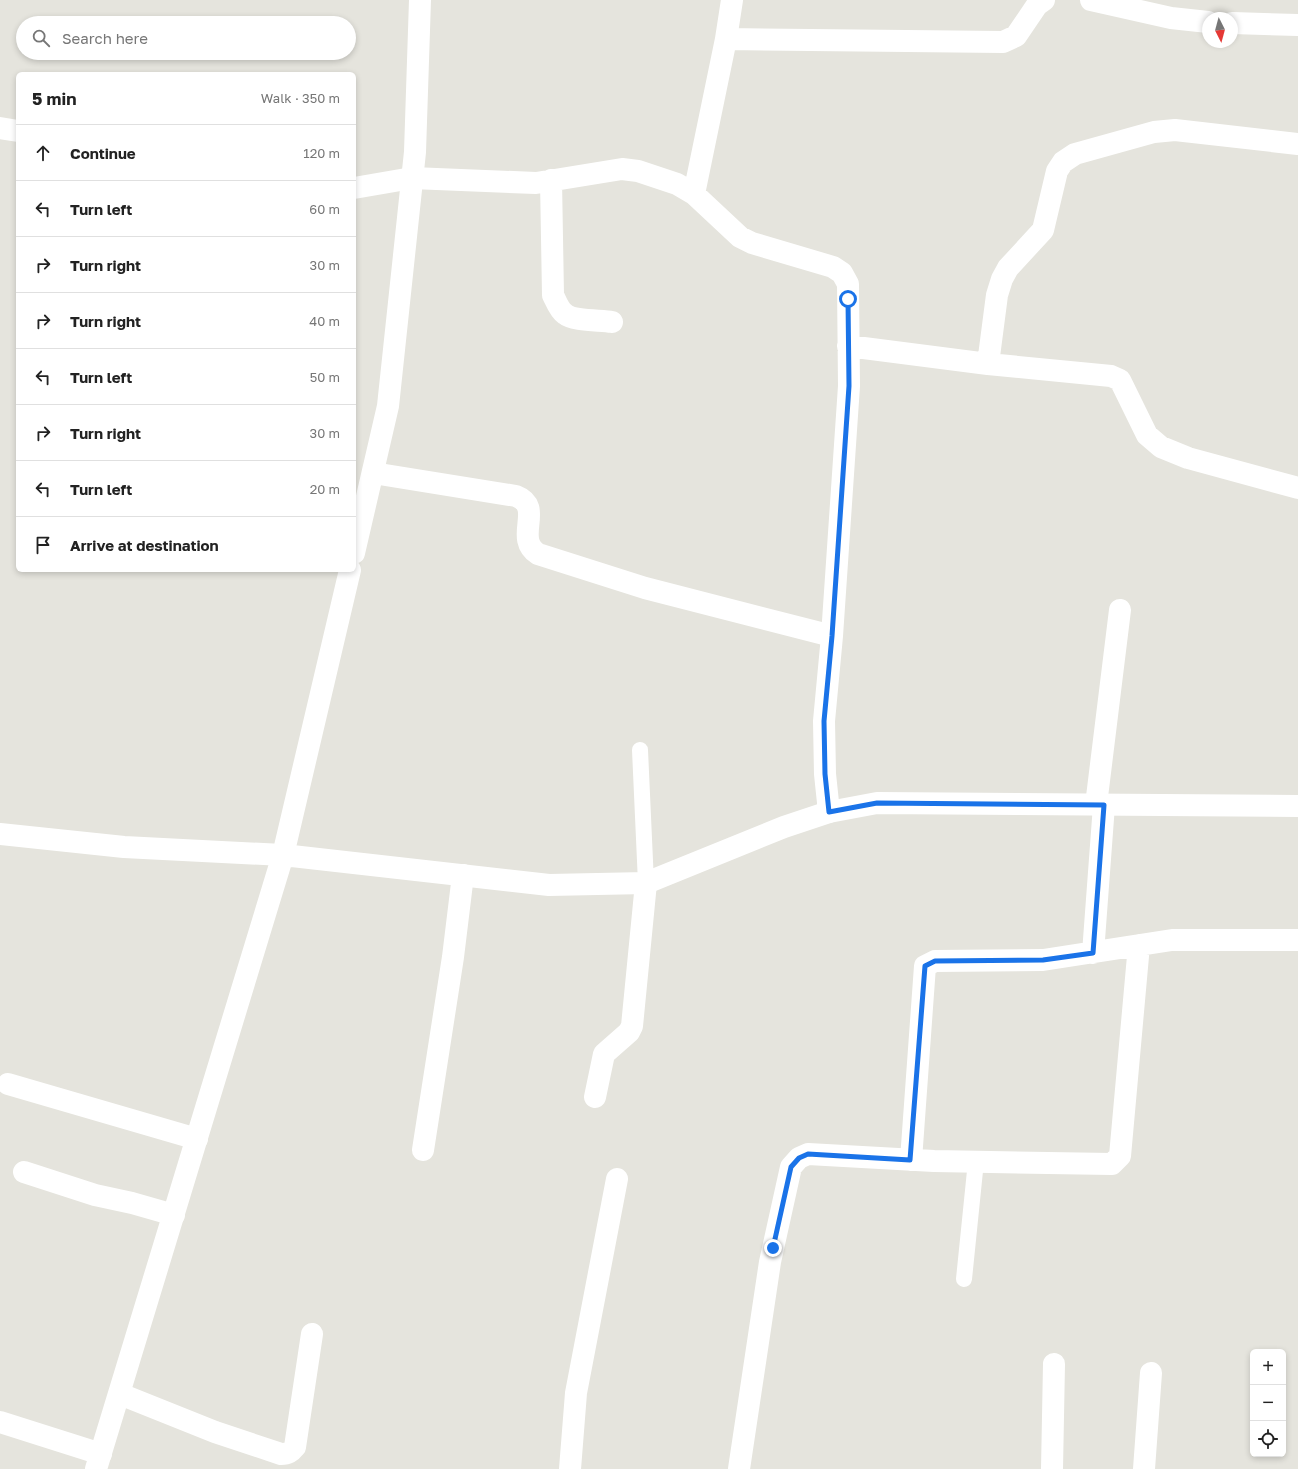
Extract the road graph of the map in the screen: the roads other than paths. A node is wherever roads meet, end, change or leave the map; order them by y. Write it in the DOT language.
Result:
graph roads {
  1 [pos="420,0"];
  2 [pos="732,0"];
  3 [pos="1044,0"];
  4 [pos="1090,0"];
  5 [pos="1202,21"];
  6 [pos="1238,23"];
  7 [pos="1298,25"];
  8 [pos="726,39"];
  9 [pos="0,128"];
  10 [pos="16,131"];
  11 [pos="1298,144"];
  12 [pos="412,178"];
  13 [pos="551,180"];
  14 [pos="356,188"];
  15 [pos="694,194"];
  16 [pos="612,322"];
  17 [pos="848,346"];
  18 [pos="988,364"];
  19 [pos="373,473"];
  20 [pos="1298,488"];
  21 [pos="356,545"];
  22 [pos="350,572"];
  23 [pos="1120,610"];
  24 [pos="832,636"];
  25 [pos="640,750"];
  26 [pos="1100,805"];
  27 [pos="1298,806"];
  28 [pos="829,812"];
  29 [pos="0,834"];
  30 [pos="283,855"];
  31 [pos="463,875"];
  32 [pos="646,883"];
  33 [pos="1298,940"];
  34 [pos="1139,944"];
  35 [pos="1093,953"];
  36 [pos="8,1084"];
  37 [pos="595,1097"];
  38 [pos="197,1139"];
  39 [pos="424,1150"];
  40 [pos="910,1160"];
  41 [pos="976,1161"];
  42 [pos="24,1172"];
  43 [pos="617,1179"];
  44 [pos="174,1215"];
  45 [pos="964,1279"];
  46 [pos="312,1334"];
  47 [pos="1054,1364"];
  48 [pos="1151,1373"];
  49 [pos="120,1394"];
  50 [pos="0,1422"];
  51 [pos="99,1461"];
  52 [pos="570,1469"];
  53 [pos="739,1469"];
  54 [pos="1052,1469"];
  55 [pos="1144,1469"];
  1 -- 12 [label="street"];
  2 -- 8 [label="street"];
  3 -- 8 [label="street"];
  4 -- 5 [label="street"];
  6 -- 7 [label="street"];
  8 -- 15 [label="street"];
  9 -- 10 [label="street"];
  11 -- 18 [label="street"];
  12 -- 13 [label="street"];
  12 -- 14 [label="street"];
  12 -- 19 [label="street"];
  13 -- 15 [label="street"];
  13 -- 16 [label="street"];
  15 -- 17 [label="street"];
  17 -- 18 [label="street"];
  17 -- 24 [label="street"];
  18 -- 20 [label="street"];
  19 -- 21 [label="street"];
  19 -- 24 [label="street"];
  22 -- 30 [label="street"];
  23 -- 26 [label="street"];
  24 -- 28 [label="street"];
  25 -- 32 [label="lane"];
  26 -- 27 [label="street"];
  26 -- 28 [label="street"];
  26 -- 35 [label="street"];
  28 -- 32 [label="street"];
  29 -- 30 [label="street"];
  30 -- 31 [label="street"];
  30 -- 38 [label="street"];
  31 -- 32 [label="street"];
  31 -- 39 [label="street"];
  32 -- 37 [label="street"];
  33 -- 34 [label="street"];
  34 -- 35 [label="street"];
  34 -- 41 [label="street"];
  35 -- 40 [label="street"];
  36 -- 38 [label="street"];
  38 -- 44 [label="street"];
  40 -- 41 [label="street"];
  40 -- 53 [label="street"];
  41 -- 45 [label="lane"];
  42 -- 44 [label="street"];
  43 -- 52 [label="street"];
  44 -- 49 [label="street"];
  46 -- 49 [label="street"];
  47 -- 54 [label="street"];
  48 -- 55 [label="street"];
  49 -- 51 [label="street"];
  50 -- 51 [label="street"];
}
